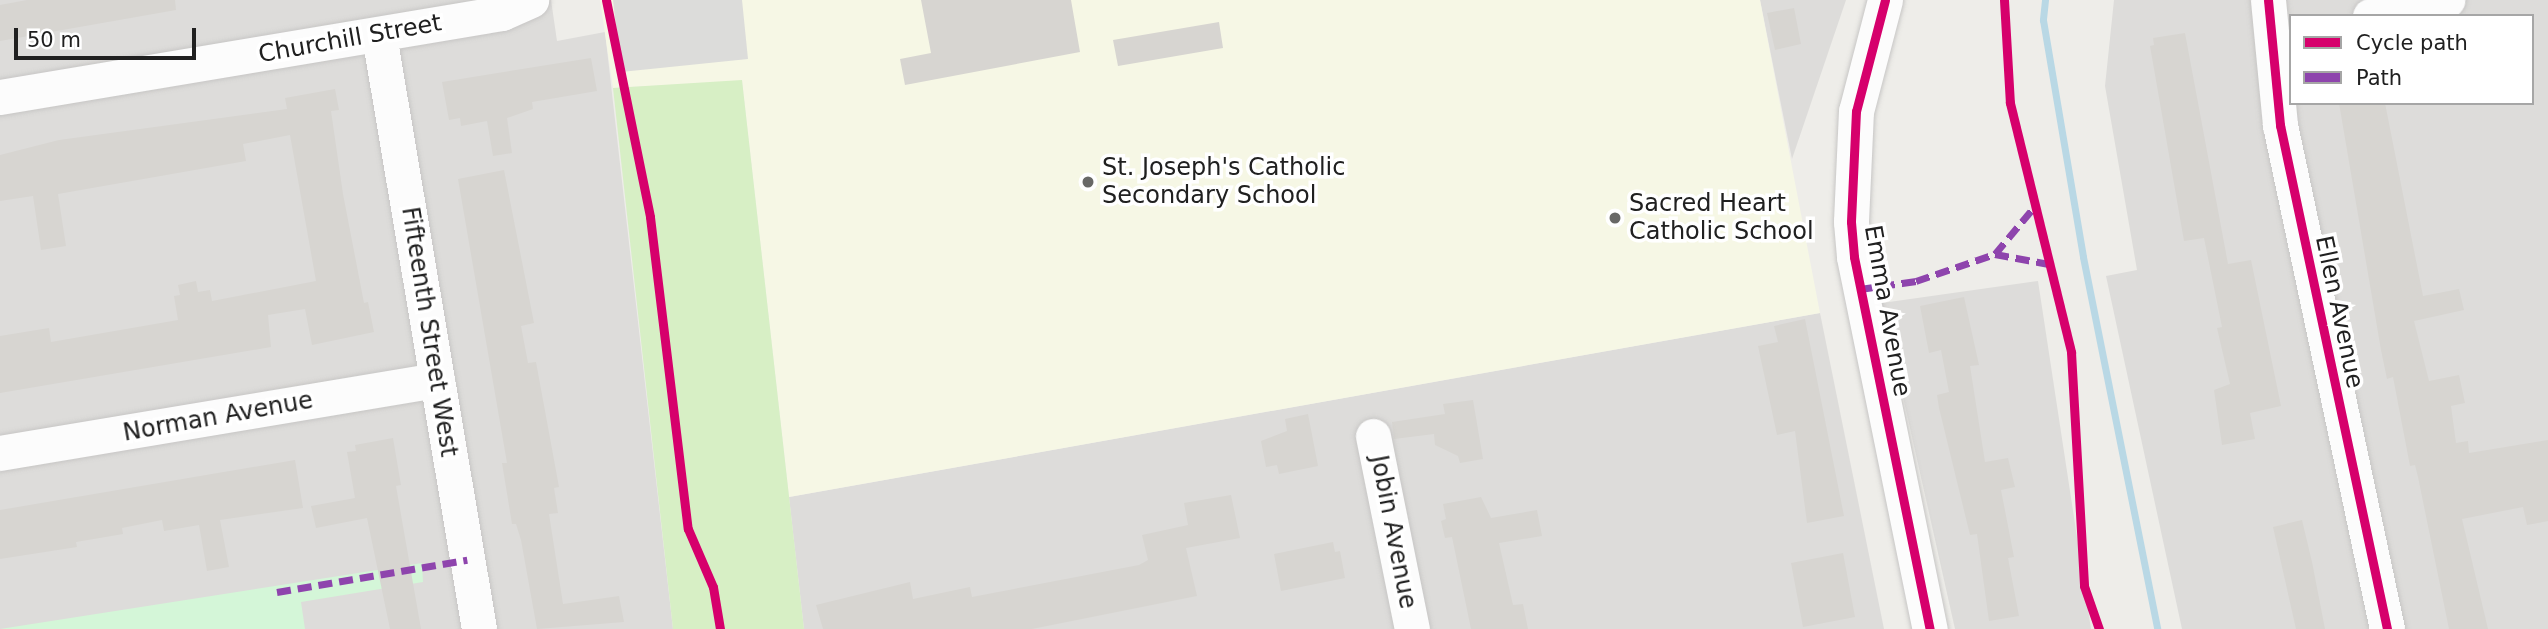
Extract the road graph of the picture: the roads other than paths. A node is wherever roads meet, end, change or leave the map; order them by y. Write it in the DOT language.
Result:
graph roads {
  1 [pos="531,0"];
  2 [pos="1885,0"];
  3 [pos="2268,0"];
  4 [pos="2447,0"];
  5 [pos="2380,14"];
  6 [pos="2280,34"];
  7 [pos="380,35"];
  8 [pos="0,97"];
  9 [pos="437,380"];
  10 [pos="1373,436"];
  11 [pos="0,453"];
  12 [pos="478,629"];
  13 [pos="1412,629"];
  14 [pos="1930,629"];
  15 [pos="2387,629"];
  1 -- 7 [label="street, Churchill Street"];
  2 -- 14 [label="street, Emma Avenue"];
  3 -- 6 [label="street, Ellen Avenue"];
  4 -- 5 [label="street"];
  6 -- 15 [label="street, Ellen Avenue"];
  7 -- 8 [label="street, Churchill Street"];
  7 -- 9 [label="street, Fifteenth Street West"];
  9 -- 11 [label="street, Norman Avenue"];
  9 -- 12 [label="street, Fifteenth Street West"];
  10 -- 13 [label="street, Jobin Avenue"];
}
